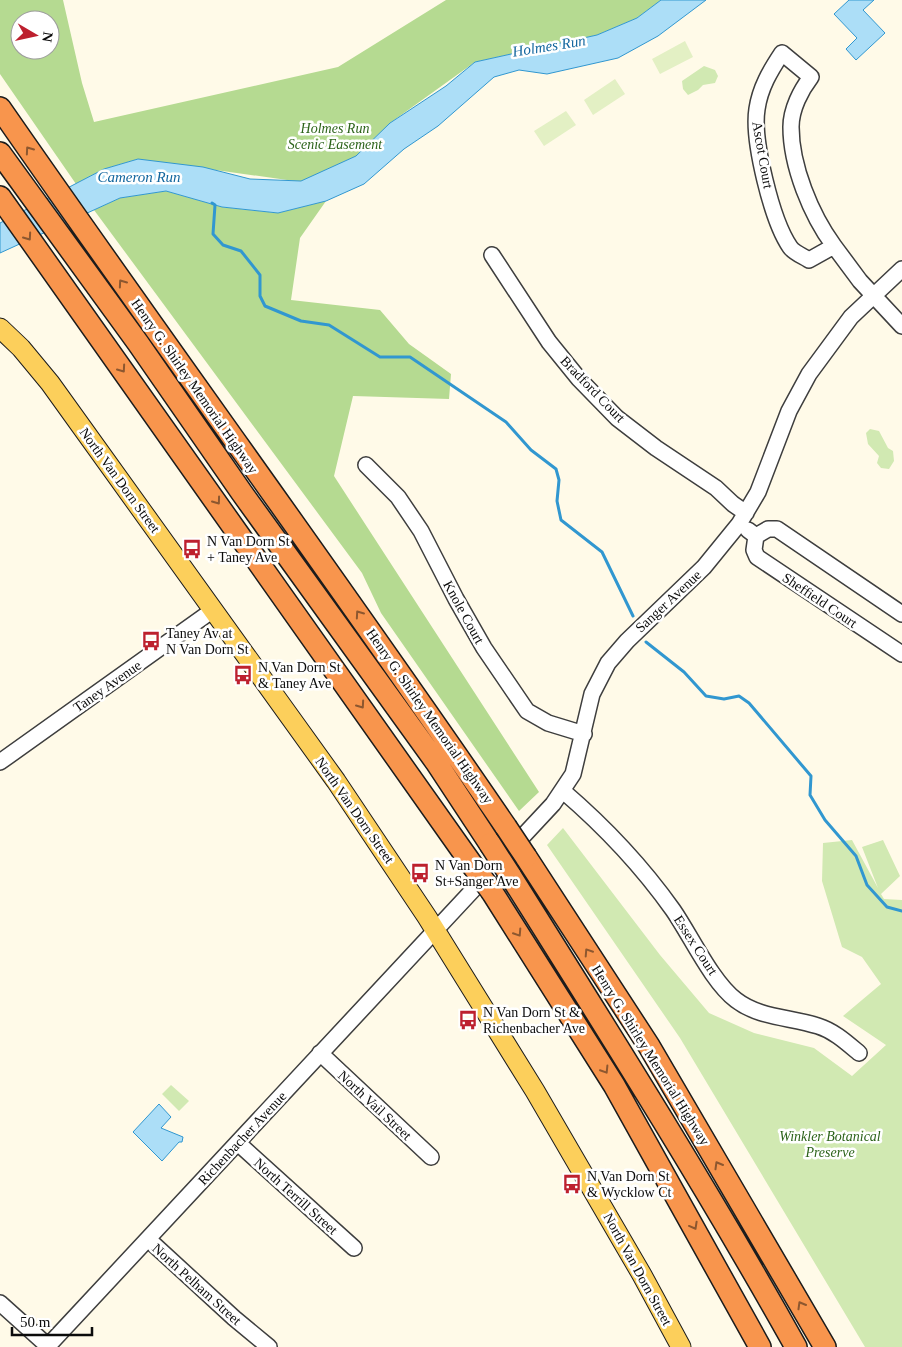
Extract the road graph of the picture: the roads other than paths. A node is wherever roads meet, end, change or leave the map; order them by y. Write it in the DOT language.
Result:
graph roads {
  1 [pos="0,108"];
  2 [pos="0,153"];
  3 [pos="0,197"];
  4 [pos="834,246"];
  5 [pos="492,255"];
  6 [pos="902,269"];
  7 [pos="872,295"];
  8 [pos="902,326"];
  9 [pos="0,328"];
  10 [pos="0,337"];
  11 [pos="21,348"];
  12 [pos="366,465"];
  13 [pos="743,518"];
  14 [pos="756,536"];
  15 [pos="213,610"];
  16 [pos="902,614"];
  17 [pos="902,654"];
  18 [pos="584,734"];
  19 [pos="0,762"];
  20 [pos="563,791"];
  21 [pos="435,929"];
  22 [pos="320,1052"];
  23 [pos="859,1053"];
  24 [pos="238,1144"];
  25 [pos="431,1157"];
  26 [pos="149,1240"];
  27 [pos="354,1248"];
  28 [pos="746,1258"];
  29 [pos="0,1303"];
  30 [pos="48,1347"];
  31 [pos="268,1347"];
  32 [pos="681,1347"];
  33 [pos="760,1347"];
  34 [pos="790,1347"];
  35 [pos="796,1347"];
  36 [pos="825,1347"];
  36 -- 1 [label="highway, Henry G. Shirley Memorial Highway, one-way, bridge"];
  2 -- 28 [label="highway, bridge"];
  3 -- 33 [label="highway, one-way, bridge"];
  4 -- 4 [label="street, Ascot Court"];
  4 -- 7 [label="street, Ascot Court"];
  5 -- 13 [label="street, Bradford Court"];
  6 -- 7 [label="street, Sanger Avenue"];
  7 -- 8 [label="street, Ascot Court"];
  7 -- 13 [label="street, Sanger Avenue"];
  9 -- 11 [label="main road, North Van Dorn Street"];
  10 -- 11 [label="street"];
  11 -- 15 [label="main road, North Van Dorn Street"];
  12 -- 18 [label="street, Knole Court"];
  13 -- 14 [label="street"];
  13 -- 18 [label="street, Sanger Avenue"];
  14 -- 16 [label="street"];
  14 -- 17 [label="street, Sheffield Court"];
  15 -- 19 [label="street, Taney Avenue"];
  15 -- 21 [label="main road, North Van Dorn Street"];
  18 -- 20 [label="street, Sanger Avenue"];
  20 -- 21 [label="street, Sanger Avenue"];
  20 -- 23 [label="street, Essex Court"];
  21 -- 22 [label="street, Richenbacher Avenue"];
  21 -- 32 [label="main road, North Van Dorn Street"];
  22 -- 24 [label="street, Richenbacher Avenue"];
  22 -- 25 [label="street, North Vail Street"];
  24 -- 26 [label="street, Richenbacher Avenue"];
  24 -- 27 [label="street, North Terrill Street"];
  26 -- 30 [label="street, Richenbacher Avenue"];
  26 -- 31 [label="street, North Pelham Street"];
  28 -- 34 [label="highway"];
  28 -- 35 [label="highway"];
  29 -- 30 [label="street"];
}
